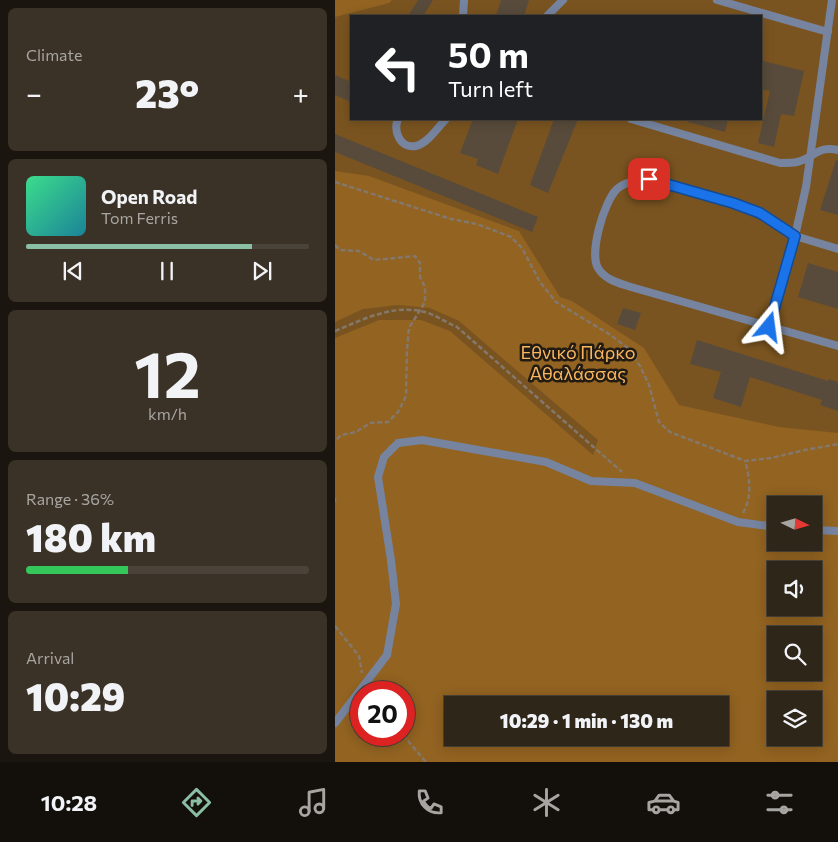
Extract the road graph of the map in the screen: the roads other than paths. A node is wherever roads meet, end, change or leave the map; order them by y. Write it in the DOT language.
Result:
graph roads {
  1 [pos="464,0"];
  2 [pos="563,0"];
  3 [pos="717,0"];
  4 [pos="832,0"];
  5 [pos="463,15"];
  6 [pos="548,15"];
  7 [pos="828,32"];
  8 [pos="398,120"];
  9 [pos="445,120"];
  10 [pos="634,120"];
  11 [pos="838,150"];
  12 [pos="811,155"];
  13 [pos="795,236"];
  14 [pos="838,249"];
  15 [pos="769,327"];
  16 [pos="838,346"];
  17 [pos="767,526"];
  18 [pos="823,530"];
  19 [pos="838,531"];
  20 [pos="335,723"];
  1 -- 5 [label="lane"];
  2 -- 6 [label="lane"];
  3 -- 7 [label="lane"];
  4 -- 7 [label="lane"];
  7 -- 12 [label="lane"];
  8 -- 9 [label="lane"];
  10 -- 12 [label="lane"];
  11 -- 12 [label="lane"];
  12 -- 13 [label="lane"];
  13 -- 14 [label="lane"];
  13 -- 15 [label="lane"];
  13 -- 15 [label="lane"];
  15 -- 16 [label="lane"];
  17 -- 20 [label="lane"];
  18 -- 19 [label="lane"];
}
